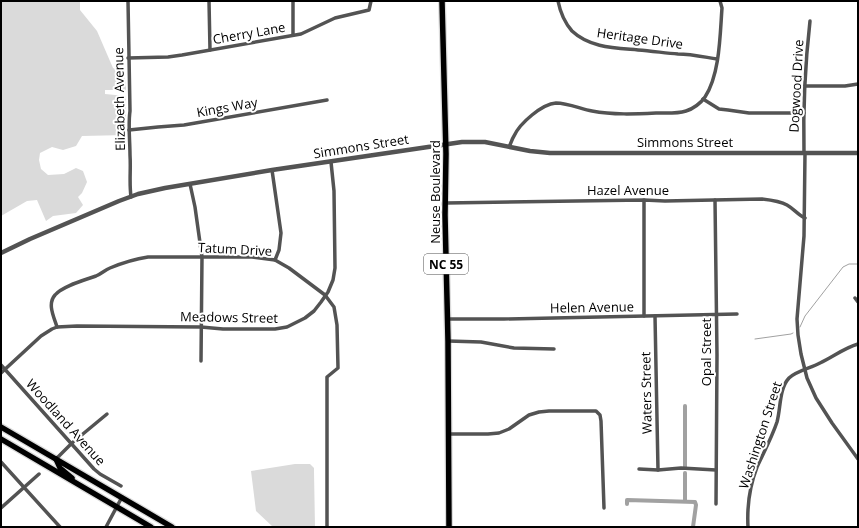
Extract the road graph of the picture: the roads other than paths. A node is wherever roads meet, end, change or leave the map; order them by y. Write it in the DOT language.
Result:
graph roads {
  1 [pos="128,1"];
  2 [pos="209,1"];
  3 [pos="293,1"];
  4 [pos="371,1"];
  5 [pos="442,1"];
  6 [pos="558,1"];
  7 [pos="720,1"];
  8 [pos="810,21"];
  9 [pos="294,35"];
  10 [pos="210,50"];
  11 [pos="128,58"];
  12 [pos="717,59"];
  13 [pos="858,84"];
  14 [pos="805,86"];
  15 [pos="703,99"];
  16 [pos="327,100"];
  17 [pos="804,113"];
  18 [pos="129,130"];
  19 [pos="445,144"];
  20 [pos="509,147"];
  21 [pos="804,153"];
  22 [pos="858,153"];
  23 [pos="331,162"];
  24 [pos="272,170"];
  25 [pos="190,184"];
  26 [pos="131,197"];
  27 [pos="644,200"];
  28 [pos="715,200"];
  29 [pos="446,203"];
  30 [pos="805,218"];
  31 [pos="1,252"];
  32 [pos="202,257"];
  33 [pos="275,260"];
  34 [pos="325,295"];
  35 [pos="855,298"];
  36 [pos="858,302"];
  37 [pos="737,314"];
  38 [pos="716,315"];
  39 [pos="644,316"];
  40 [pos="655,316"];
  41 [pos="447,319"];
  42 [pos="57,327"];
  43 [pos="201,327"];
  44 [pos="448,341"];
  45 [pos="858,344"];
  46 [pos="554,350"];
  47 [pos="201,361"];
  48 [pos="1,365"];
  49 [pos="5,370"];
  50 [pos="805,370"];
  51 [pos="1,373"];
  52 [pos="107,414"];
  53 [pos="1,427"];
  54 [pos="449,434"];
  55 [pos="1,440"];
  56 [pos="72,443"];
  57 [pos="56,459"];
  58 [pos="858,459"];
  59 [pos="1,462"];
  60 [pos="639,470"];
  61 [pos="658,470"];
  62 [pos="716,470"];
  63 [pos="39,474"];
  64 [pos="120,486"];
  65 [pos="24,487"];
  66 [pos="85,488"];
  67 [pos="122,498"];
  68 [pos="716,504"];
  69 [pos="116,507"];
  70 [pos="1,508"];
  71 [pos="604,508"];
  72 [pos="141,521"];
  73 [pos="60,527"];
  74 [pos="106,527"];
  75 [pos="151,527"];
  76 [pos="156,527"];
  77 [pos="172,527"];
  78 [pos="327,527"];
  79 [pos="449,527"];
  80 [pos="748,527"];
  1 -- 11 [label="street, Elizabeth Avenue"];
  2 -- 10 [label="street"];
  3 -- 9 [label="street"];
  4 -- 9 [label="street, Cherry Lane"];
  5 -- 19 [label="main road, Neuse Boulevard / NC 55"];
  6 -- 12 [label="street, Heritage Drive"];
  7 -- 12 [label="street"];
  8 -- 14 [label="street, Dogwood Drive"];
  9 -- 10 [label="street, Cherry Lane"];
  10 -- 11 [label="street, Cherry Lane"];
  11 -- 18 [label="street, Elizabeth Avenue"];
  12 -- 15 [label="street"];
  13 -- 14 [label="street"];
  14 -- 17 [label="street, Dogwood Drive"];
  15 -- 17 [label="street"];
  15 -- 20 [label="street"];
  16 -- 18 [label="street, Kings Way"];
  17 -- 21 [label="street, Dogwood Drive"];
  18 -- 26 [label="street, Elizabeth Avenue"];
  19 -- 20 [label="street, Simmons Street"];
  19 -- 23 [label="street, Simmons Street"];
  19 -- 29 [label="main road, Neuse Boulevard / NC 55"];
  20 -- 21 [label="street, Simmons Street"];
  21 -- 22 [label="street, Simmons Street"];
  21 -- 30 [label="street"];
  23 -- 24 [label="street, Simmons Street"];
  23 -- 34 [label="street, Meadows Street"];
  24 -- 25 [label="street, Simmons Street"];
  24 -- 33 [label="street"];
  25 -- 26 [label="street, Simmons Street"];
  25 -- 32 [label="street"];
  26 -- 31 [label="street, Simmons Street"];
  27 -- 28 [label="street, Hazel Avenue"];
  27 -- 29 [label="street, Hazel Avenue"];
  27 -- 39 [label="street"];
  28 -- 30 [label="street, Hazel Avenue"];
  28 -- 38 [label="street, Opal Street"];
  29 -- 41 [label="main road, Neuse Boulevard / NC 55"];
  30 -- 50 [label="street"];
  32 -- 33 [label="street, Tatum Drive"];
  32 -- 42 [label="street, Tatum Drive"];
  32 -- 43 [label="street"];
  33 -- 34 [label="street, Tatum Drive"];
  34 -- 43 [label="street, Meadows Street"];
  34 -- 78 [label="street, Tatum Drive"];
  35 -- 36 [label="street"];
  37 -- 38 [label="street, Helen Avenue"];
  38 -- 40 [label="street, Helen Avenue"];
  38 -- 62 [label="street, Opal Street"];
  39 -- 40 [label="street, Helen Avenue"];
  39 -- 41 [label="street, Helen Avenue"];
  40 -- 61 [label="street, Waters Street"];
  41 -- 44 [label="main road, Neuse Boulevard / NC 55"];
  42 -- 43 [label="street, Meadows Street"];
  42 -- 49 [label="street, Meadows Street"];
  43 -- 47 [label="street"];
  44 -- 46 [label="street"];
  44 -- 54 [label="main road, Neuse Boulevard / NC 55"];
  45 -- 50 [label="street, Washington Street"];
  48 -- 49 [label="street, Woodland Avenue"];
  49 -- 51 [label="street, Meadows Street"];
  49 -- 56 [label="street, Woodland Avenue"];
  50 -- 58 [label="street"];
  50 -- 80 [label="street, Washington Street"];
  52 -- 56 [label="street"];
  53 -- 57 [label="main road"];
  54 -- 71 [label="street"];
  54 -- 79 [label="main road, Neuse Boulevard / NC 55"];
  55 -- 66 [label="main road"];
  56 -- 57 [label="street"];
  56 -- 64 [label="street, Woodland Avenue"];
  57 -- 66 [label="main road"];
  57 -- 67 [label="main road"];
  59 -- 65 [label="street"];
  60 -- 61 [label="street"];
  61 -- 62 [label="street"];
  62 -- 68 [label="street, Opal Street"];
  63 -- 65 [label="street"];
  65 -- 70 [label="street"];
  65 -- 73 [label="street"];
  66 -- 69 [label="main road"];
  67 -- 69 [label="street"];
  67 -- 77 [label="main road"];
  69 -- 72 [label="main road"];
  69 -- 74 [label="street"];
  72 -- 75 [label="main road"];
  72 -- 76 [label="main road"];
}
